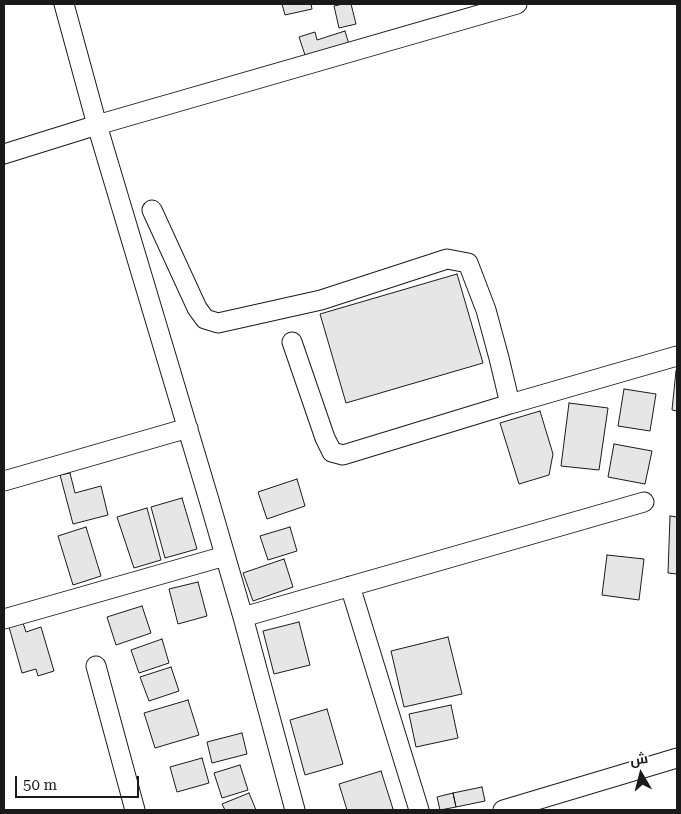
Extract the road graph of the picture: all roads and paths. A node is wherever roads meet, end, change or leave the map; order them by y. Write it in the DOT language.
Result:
graph roads {
  1 [pos="64,4"];
  2 [pos="517,4"];
  3 [pos="97,125"];
  4 [pos="4,154"];
  5 [pos="152,210"];
  6 [pos="292,342"];
  7 [pos="677,356"];
  8 [pos="510,404"];
  9 [pos="188,428"];
  10 [pos="4,481"];
  11 [pos="644,502"];
  12 [pos="225,556"];
  13 [pos="350,586"];
  14 [pos="243,617"];
  15 [pos="4,619"];
  16 [pos="96,666"];
  17 [pos="677,758"];
  18 [pos="134,810"];
  19 [pos="295,810"];
  20 [pos="419,810"];
  21 [pos="503,810"];
  1 -- 3 [label="street"];
  2 -- 3 [label="street"];
  3 -- 4 [label="street"];
  3 -- 9 [label="street"];
  5 -- 8 [label="street"];
  6 -- 8 [label="street"];
  7 -- 8 [label="street"];
  9 -- 10 [label="street"];
  9 -- 12 [label="street"];
  11 -- 13 [label="street"];
  12 -- 14 [label="street"];
  12 -- 15 [label="street"];
  13 -- 14 [label="street"];
  13 -- 20 [label="street"];
  14 -- 19 [label="street"];
  16 -- 18 [label="street"];
  17 -- 21 [label="street"];
}
